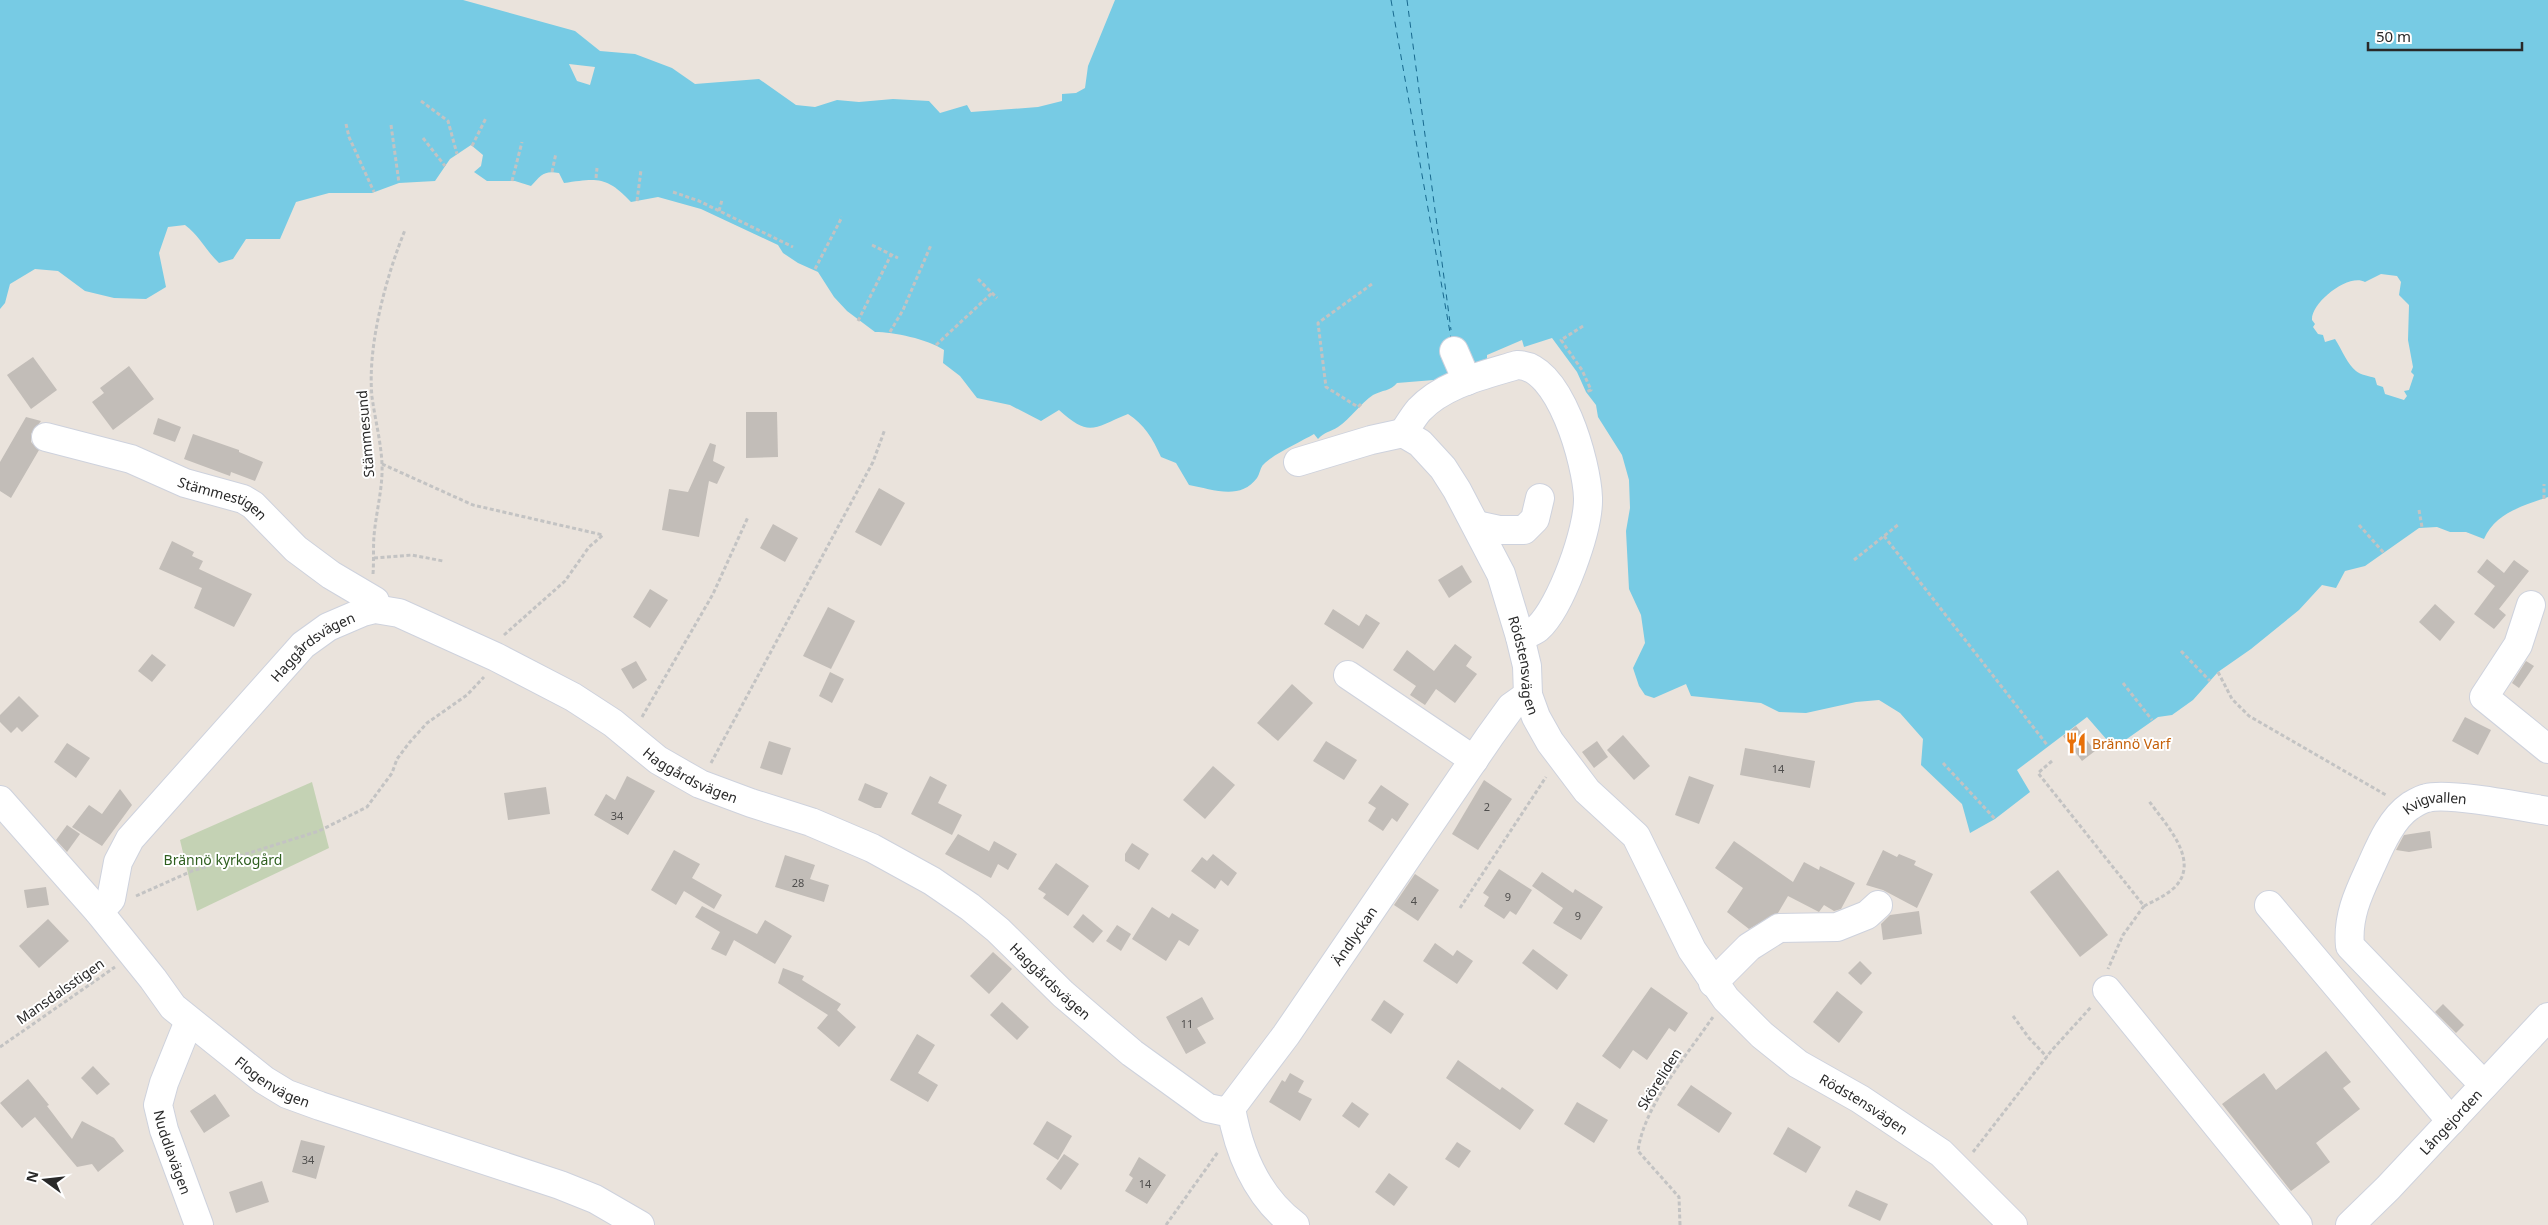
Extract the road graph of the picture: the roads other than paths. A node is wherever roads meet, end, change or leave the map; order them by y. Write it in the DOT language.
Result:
graph roads {
  1 [pos="1454,351"];
  2 [pos="1466,381"];
  3 [pos="1403,433"];
  4 [pos="46,437"];
  5 [pos="1298,462"];
  6 [pos="1540,498"];
  7 [pos="1476,526"];
  8 [pos="375,602"];
  9 [pos="2531,605"];
  10 [pos="1520,637"];
  11 [pos="1348,675"];
  12 [pos="1528,695"];
  13 [pos="2548,749"];
  14 [pos="1474,760"];
  15 [pos="0,800"];
  16 [pos="2548,811"];
  17 [pos="1878,905"];
  18 [pos="2268,905"];
  19 [pos="105,906"];
  20 [pos="2350,946"];
  21 [pos="2323,970"];
  22 [pos="2107,990"];
  23 [pos="1720,991"];
  24 [pos="2548,1017"];
  25 [pos="189,1021"];
  26 [pos="2484,1085"];
  27 [pos="1233,1118"];
  28 [pos="2451,1121"];
  29 [pos="199,1225"];
  30 [pos="640,1225"];
  31 [pos="1295,1225"];
  32 [pos="2013,1225"];
  33 [pos="2298,1225"];
  34 [pos="2350,1225"];
  1 -- 2 [label="street"];
  2 -- 3 [label="street"];
  2 -- 10 [label="street"];
  3 -- 5 [label="street"];
  3 -- 7 [label="street, Rödstensvägen"];
  4 -- 8 [label="street, Stämmestigen"];
  6 -- 7 [label="street"];
  7 -- 10 [label="street, Rödstensvägen"];
  9 -- 13 [label="street"];
  10 -- 12 [label="street, Rödstensvägen"];
  11 -- 14 [label="street"];
  12 -- 14 [label="street, Ändlyckan"];
  12 -- 23 [label="street, Rödstensvägen"];
  14 -- 27 [label="street, Ändlyckan"];
  15 -- 19 [label="street, Flogenvägen"];
  16 -- 20 [label="street, Kvigvallen"];
  17 -- 23 [label="street"];
  18 -- 21 [label="street"];
  19 -- 25 [label="street, Flogenvägen"];
  19 -- 27 [label="street, Haggårdsvägen"];
  20 -- 21 [label="street"];
  20 -- 26 [label="street"];
  21 -- 28 [label="street"];
  22 -- 33 [label="street"];
  23 -- 32 [label="street, Rödstensvägen"];
  24 -- 26 [label="street, Långejorden"];
  25 -- 29 [label="street, Nuddlavägen"];
  25 -- 30 [label="street, Flogenvägen"];
  26 -- 28 [label="street, Långejorden"];
  27 -- 31 [label="street"];
  28 -- 34 [label="street, Långejorden"];
}
